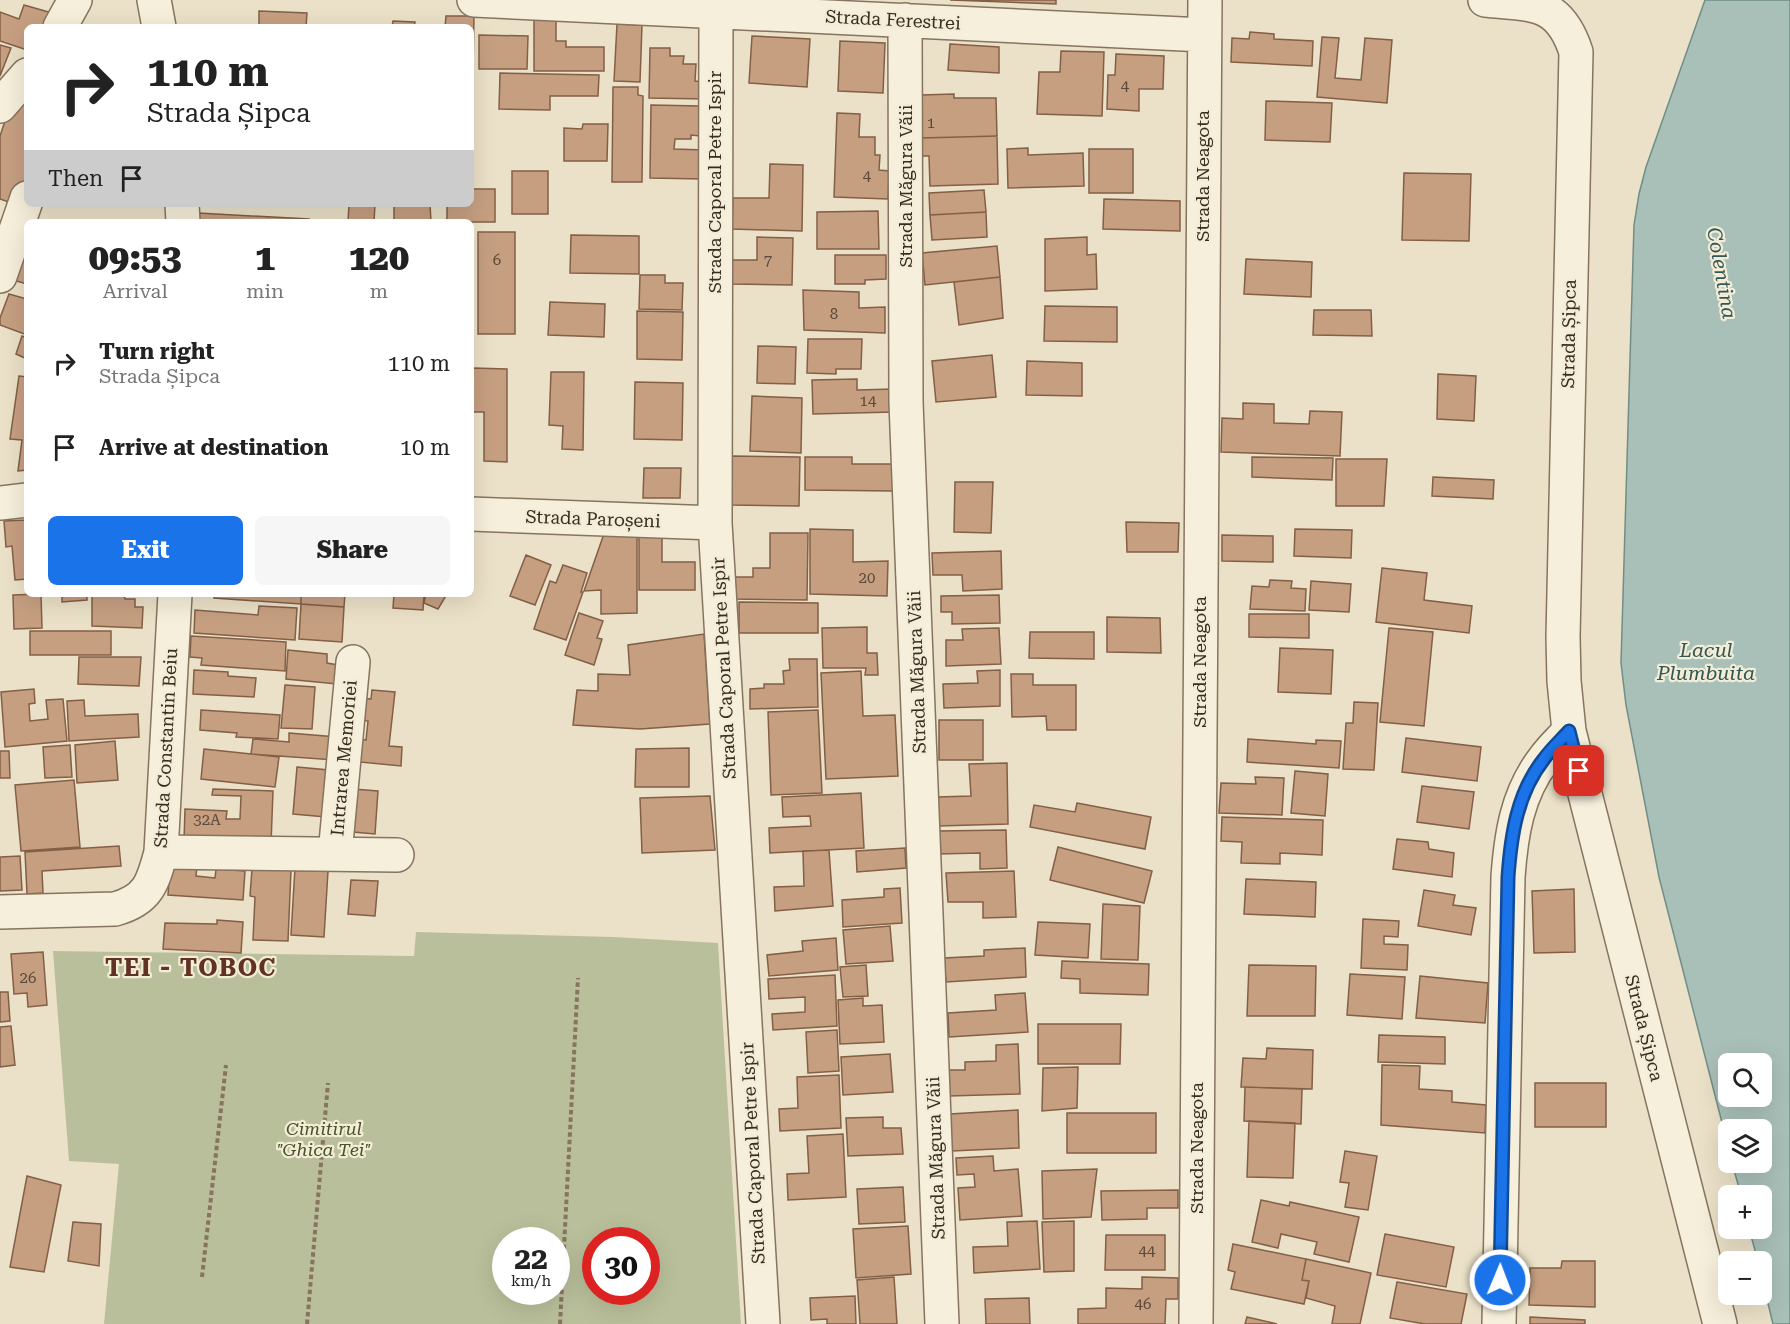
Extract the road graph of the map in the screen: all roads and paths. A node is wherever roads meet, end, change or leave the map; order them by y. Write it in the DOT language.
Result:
graph roads {
  1 [pos="75,0"];
  2 [pos="96,0"];
  3 [pos="154,0"];
  4 [pos="474,0"];
  5 [pos="1205,0"];
  6 [pos="1485,0"];
  7 [pos="716,11"];
  8 [pos="905,20"];
  9 [pos="62,24"];
  10 [pos="88,24"];
  11 [pos="158,24"];
  12 [pos="1204,35"];
  13 [pos="24,78"];
  14 [pos="0,106"];
  15 [pos="24,207"];
  16 [pos="0,276"];
  17 [pos="24,500"];
  18 [pos="0,503"];
  19 [pos="474,514"];
  20 [pos="715,523"];
  21 [pos="175,597"];
  22 [pos="353,662"];
  23 [pos="1569,731"];
  24 [pos="161,852"];
  25 [pos="334,854"];
  26 [pos="398,855"];
  27 [pos="0,912"];
  28 [pos="578,978"];
  29 [pos="226,1065"];
  30 [pos="328,1083"];
  31 [pos="202,1277"];
  32 [pos="307,1324"];
  33 [pos="560,1324"];
  34 [pos="763,1324"];
  35 [pos="942,1324"];
  36 [pos="1196,1324"];
  37 [pos="1499,1324"];
  38 [pos="1720,1324"];
  1 -- 9 [label="street"];
  2 -- 10 [label="street"];
  3 -- 11 [label="street"];
  4 -- 7 [label="street, Strada Ferestrei"];
  5 -- 12 [label="street, Strada Neagota"];
  6 -- 23 [label="street, Strada Șipca"];
  7 -- 8 [label="street, Strada Ferestrei"];
  7 -- 20 [label="street, Strada Caporal Petre Ispir"];
  8 -- 12 [label="street, Strada Ferestrei"];
  8 -- 35 [label="street, Strada Măgura Văii"];
  12 -- 36 [label="street, Strada Neagota"];
  13 -- 14 [label="street"];
  15 -- 16 [label="street"];
  17 -- 18 [label="street"];
  19 -- 20 [label="street, Strada Paroșeni"];
  20 -- 34 [label="street, Strada Caporal Petre Ispir"];
  21 -- 24 [label="street, Strada Constantin Beiu"];
  22 -- 25 [label="street, Intrarea Memoriei"];
  23 -- 37 [label="street"];
  23 -- 38 [label="street, Strada Șipca"];
  24 -- 25 [label="street"];
  24 -- 27 [label="street, Strada Constantin Beiu"];
  25 -- 26 [label="street"];
  28 -- 33 [label="path"];
  29 -- 31 [label="path"];
  30 -- 32 [label="path"];
}
